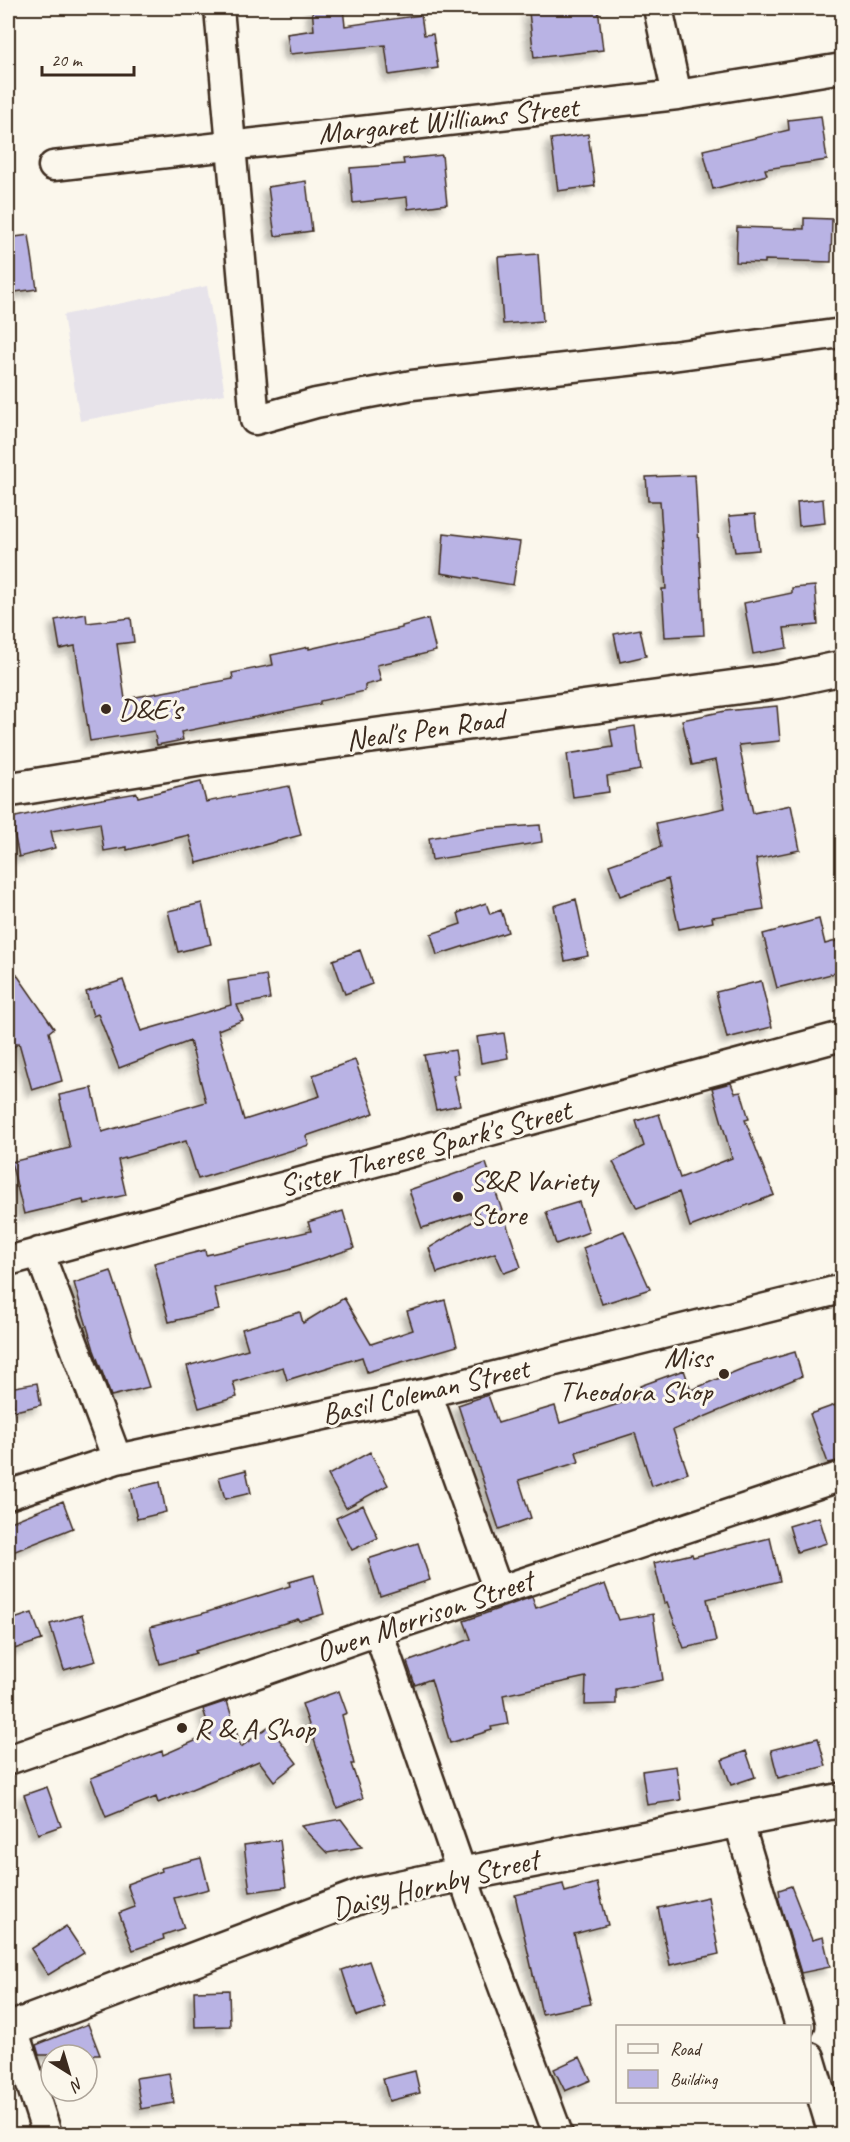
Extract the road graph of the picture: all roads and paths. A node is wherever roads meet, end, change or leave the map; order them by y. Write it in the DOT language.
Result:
graph roads {
  1 [pos="219,8"];
  2 [pos="658,8"];
  3 [pos="843,68"];
  4 [pos="677,95"];
  5 [pos="231,145"];
  6 [pos="53,166"];
  7 [pos="843,333"];
  8 [pos="843,669"];
  9 [pos="8,790"];
  10 [pos="843,1036"];
  11 [pos="39,1252"];
  12 [pos="8,1261"];
  13 [pos="843,1289"];
  14 [pos="427,1393"];
  15 [pos="117,1458"];
  16 [pos="843,1476"];
  17 [pos="8,1496"];
  18 [pos="498,1590"];
  19 [pos="378,1630"];
  20 [pos="8,1760"];
  21 [pos="843,1800"];
  22 [pos="738,1820"];
  23 [pos="463,1874"];
  24 [pos="800,2025"];
  25 [pos="10,2029"];
  26 [pos="811,2060"];
  27 [pos="47,2134"];
  28 [pos="558,2134"];
  29 [pos="833,2134"];
  1 -- 5 [label="street"];
  2 -- 4 [label="street"];
  3 -- 4 [label="street, Margaret Williams Street"];
  4 -- 5 [label="street, Margaret Williams Street"];
  5 -- 6 [label="street, Margaret Williams Street"];
  5 -- 7 [label="street"];
  8 -- 9 [label="street, Neal's Pen Road"];
  10 -- 11 [label="street, Sister Therese Spark's Street"];
  11 -- 12 [label="street, Sister Therese Spark's Street"];
  11 -- 15 [label="street"];
  13 -- 14 [label="street, Basil Coleman Street"];
  14 -- 15 [label="street, Basil Coleman Street"];
  14 -- 18 [label="street"];
  15 -- 17 [label="street, Basil Coleman Street"];
  16 -- 18 [label="street, Owen Morrison Street"];
  18 -- 19 [label="street, Owen Morrison Street"];
  19 -- 20 [label="street, Owen Morrison Street"];
  19 -- 23 [label="street"];
  21 -- 22 [label="street, Daisy Hornby Street"];
  22 -- 23 [label="street, Daisy Hornby Street"];
  22 -- 24 [label="street"];
  23 -- 25 [label="street, Daisy Hornby Street"];
  23 -- 28 [label="street"];
  25 -- 27 [label="street"];
  26 -- 29 [label="street"];
}
